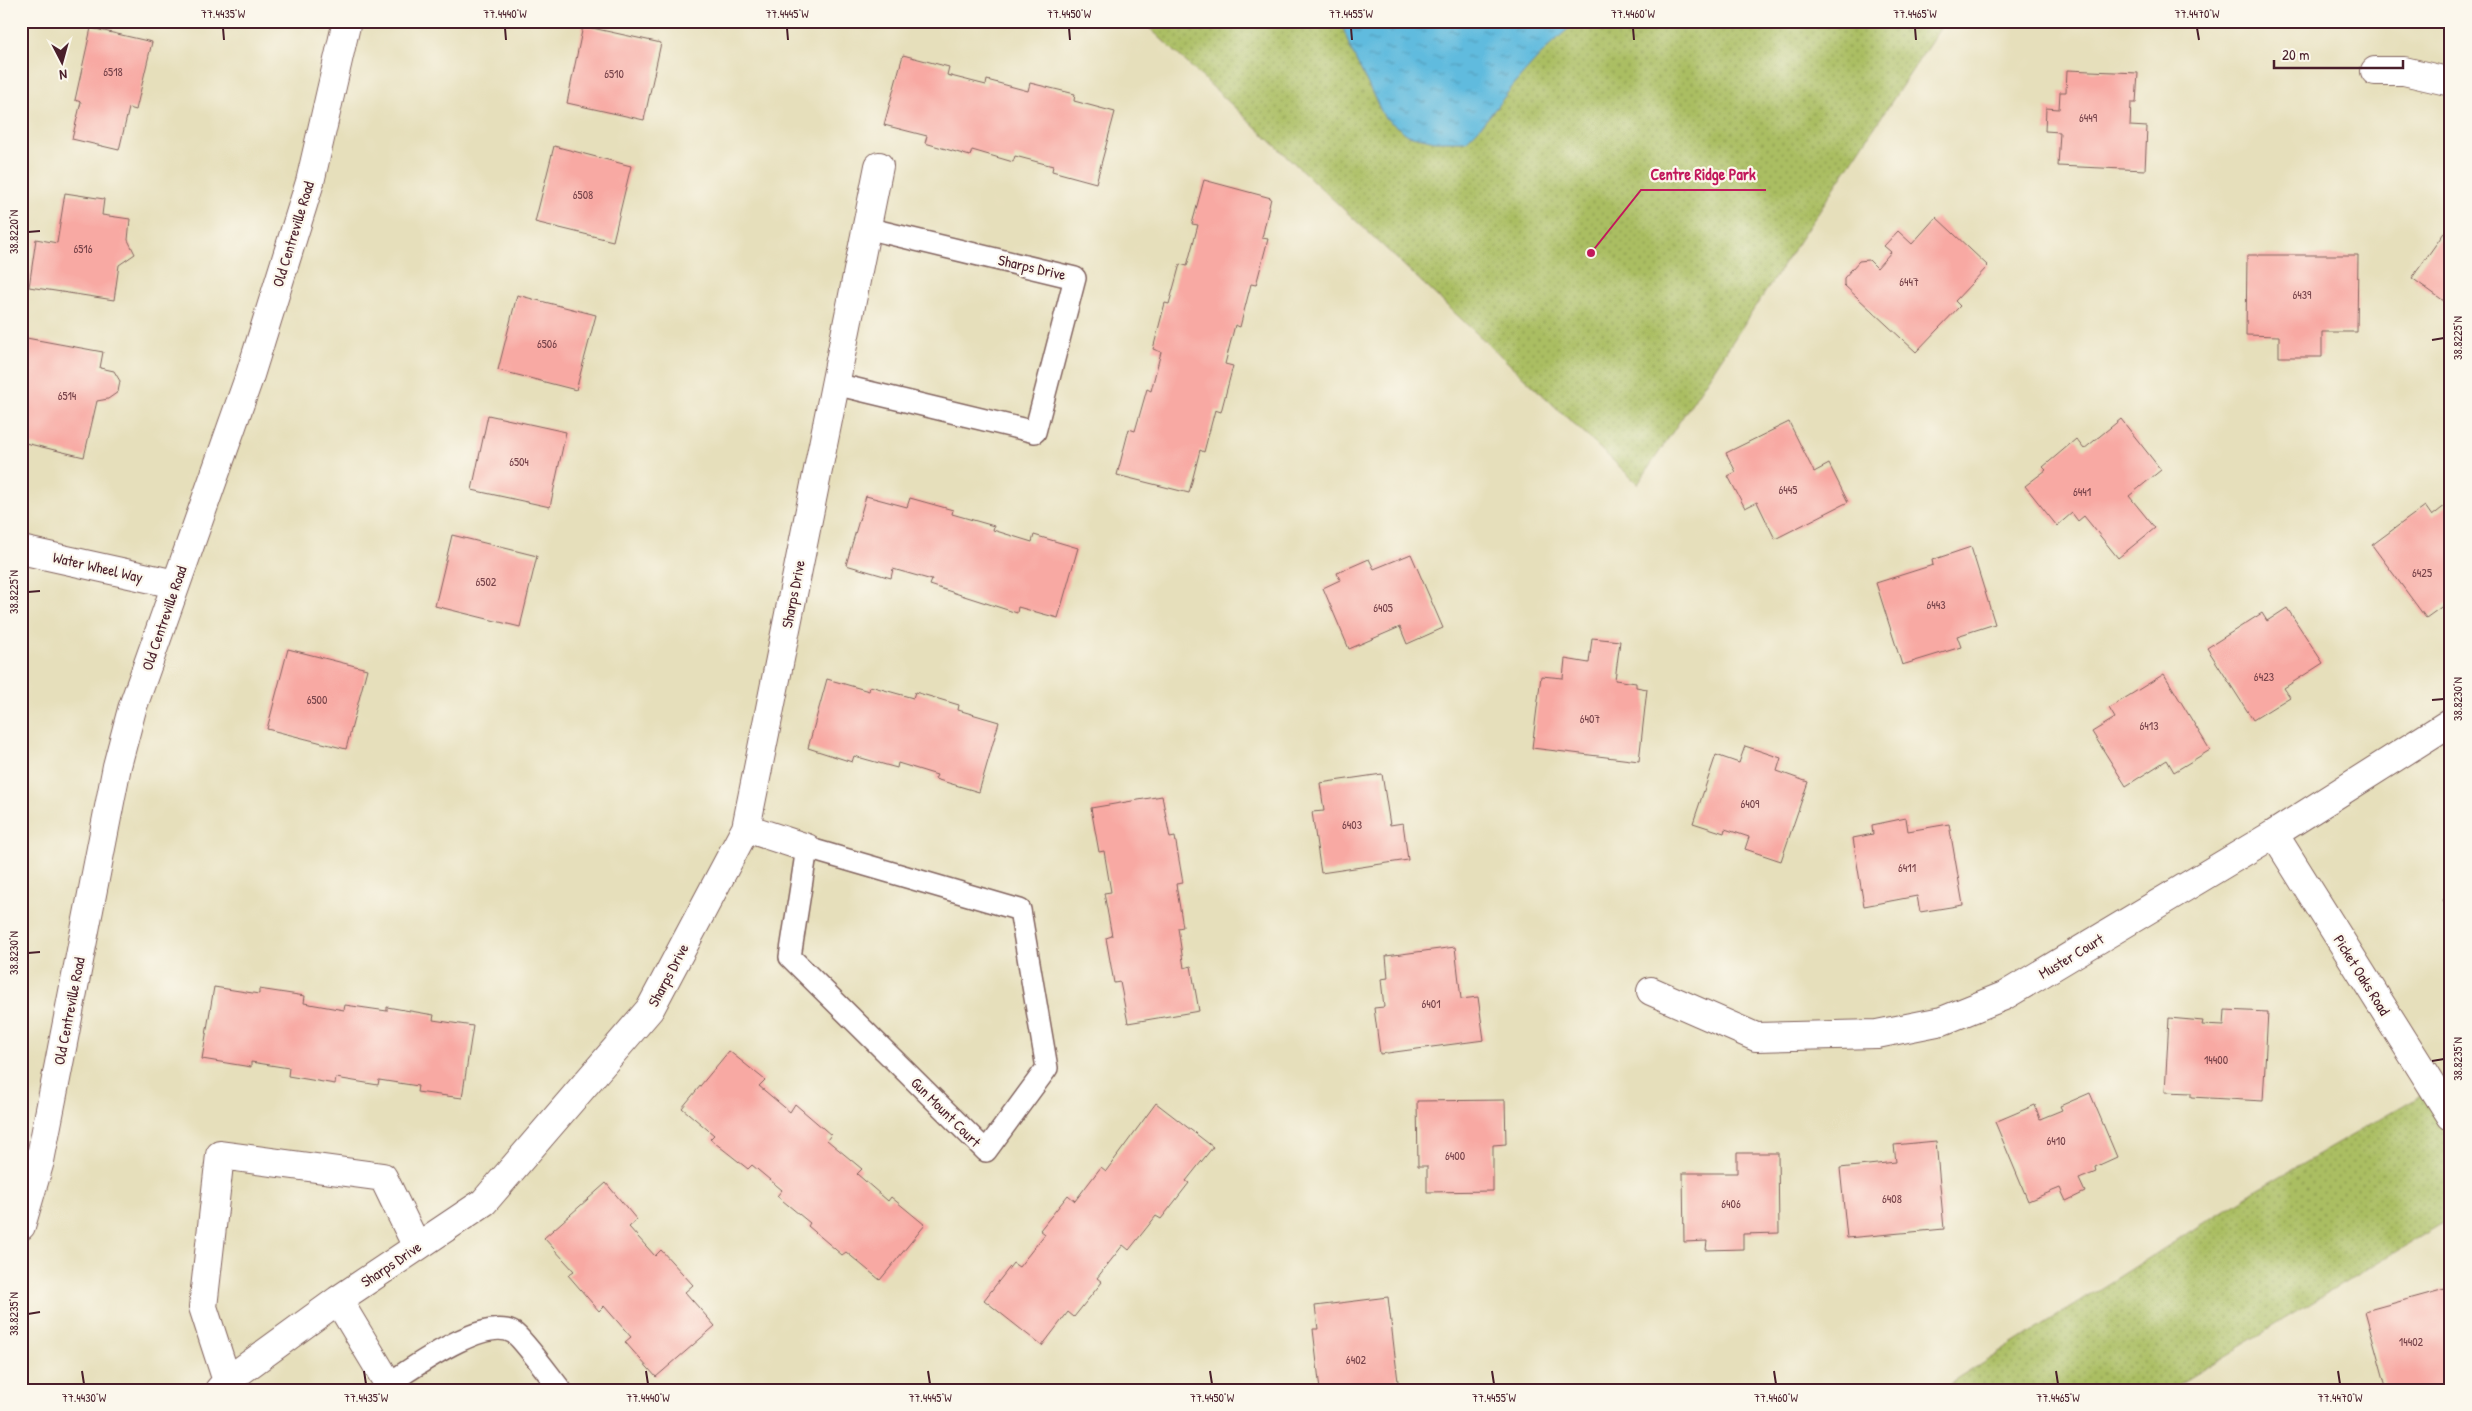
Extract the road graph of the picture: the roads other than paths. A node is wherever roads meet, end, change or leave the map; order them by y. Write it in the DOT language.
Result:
graph roads {
  1 [pos="348,21"];
  2 [pos="2376,71"];
  3 [pos="2451,82"];
  4 [pos="879,166"];
  5 [pos="866,228"];
  6 [pos="835,384"];
  7 [pos="21,550"];
  8 [pos="175,584"];
  9 [pos="2451,722"];
  10 [pos="746,828"];
  11 [pos="2274,834"];
  12 [pos="807,848"];
  13 [pos="1652,991"];
  14 [pos="2451,1116"];
  15 [pos="21,1226"];
  16 [pos="417,1247"];
  17 [pos="338,1300"];
  18 [pos="223,1385"];
  19 [pos="390,1387"];
  20 [pos="561,1390"];
  1 -- 8 [label="street, Old Centreville Road"];
  2 -- 3 [label="street"];
  4 -- 5 [label="street, Sharps Drive"];
  5 -- 6 [label="street, Sharps Drive"];
  5 -- 6 [label="lane, Sharps Drive"];
  6 -- 10 [label="street, Sharps Drive"];
  7 -- 8 [label="street, Water Wheel Way"];
  8 -- 15 [label="street, Old Centreville Road"];
  9 -- 11 [label="street, Muster Court"];
  10 -- 12 [label="street, Gun Mount Court"];
  10 -- 16 [label="street, Sharps Drive"];
  11 -- 13 [label="street, Muster Court"];
  11 -- 14 [label="street, Picket Oaks Road"];
  12 -- 12 [label="lane, Gun Mount Court"];
  16 -- 17 [label="street, Sharps Drive"];
  16 -- 18 [label="street"];
  17 -- 18 [label="street, Sharps Drive"];
  17 -- 19 [label="street"];
  19 -- 20 [label="lane"];
}
